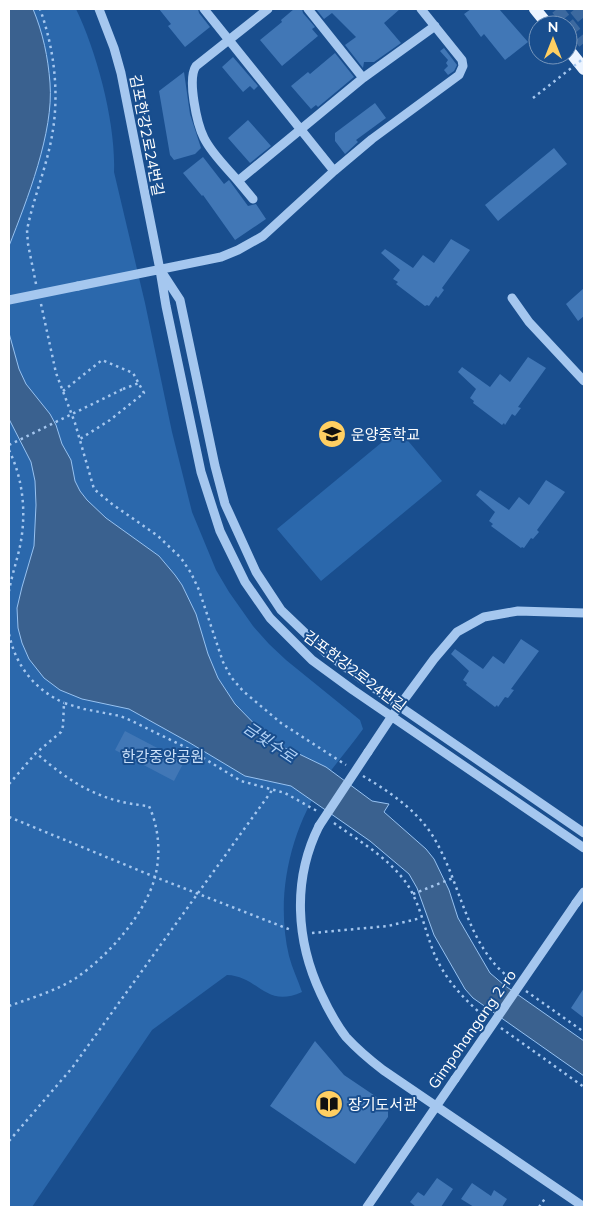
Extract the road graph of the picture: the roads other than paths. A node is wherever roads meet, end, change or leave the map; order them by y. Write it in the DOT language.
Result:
graph roads {
  1 [pos="99,9"];
  2 [pos="204,9"];
  3 [pos="268,9"];
  4 [pos="308,9"];
  5 [pos="421,9"];
  6 [pos="435,26"];
  7 [pos="230,41"];
  8 [pos="363,78"];
  9 [pos="300,129"];
  10 [pos="334,171"];
  11 [pos="238,181"];
  12 [pos="253,199"];
  13 [pos="160,270"];
  14 [pos="512,298"];
  15 [pos="9,300"];
  16 [pos="584,381"];
  17 [pos="584,613"];
  18 [pos="399,706"];
  19 [pos="392,716"];
  20 [pos="584,833"];
  21 [pos="584,848"];
  22 [pos="584,892"];
  23 [pos="436,1107"];
  24 [pos="367,1207"];
  25 [pos="584,1207"];
  1 -- 13 [label="street, 김포한강2로24번길"];
  2 -- 7 [label="street"];
  3 -- 7 [label="street"];
  4 -- 8 [label="street"];
  5 -- 6 [label="street"];
  6 -- 8 [label="street"];
  6 -- 10 [label="street"];
  7 -- 9 [label="street"];
  7 -- 11 [label="street"];
  8 -- 9 [label="street"];
  9 -- 10 [label="street"];
  9 -- 11 [label="street"];
  10 -- 13 [label="street"];
  11 -- 12 [label="street"];
  13 -- 15 [label="street, bridge"];
  13 -- 18 [label="street, 김포한강2로24번길"];
  13 -- 19 [label="street, 김포한강2로24번길"];
  14 -- 16 [label="street"];
  17 -- 18 [label="street"];
  18 -- 19 [label="street"];
  18 -- 20 [label="street, 김포한강2로24번길"];
  19 -- 21 [label="street, 김포한강2로24번길"];
  19 -- 23 [label="street, bridge"];
  22 -- 23 [label="street, Gimpohangang 2-ro, bridge"];
  23 -- 24 [label="street, Gimpohangang 2-ro"];
  23 -- 25 [label="street"];
}
